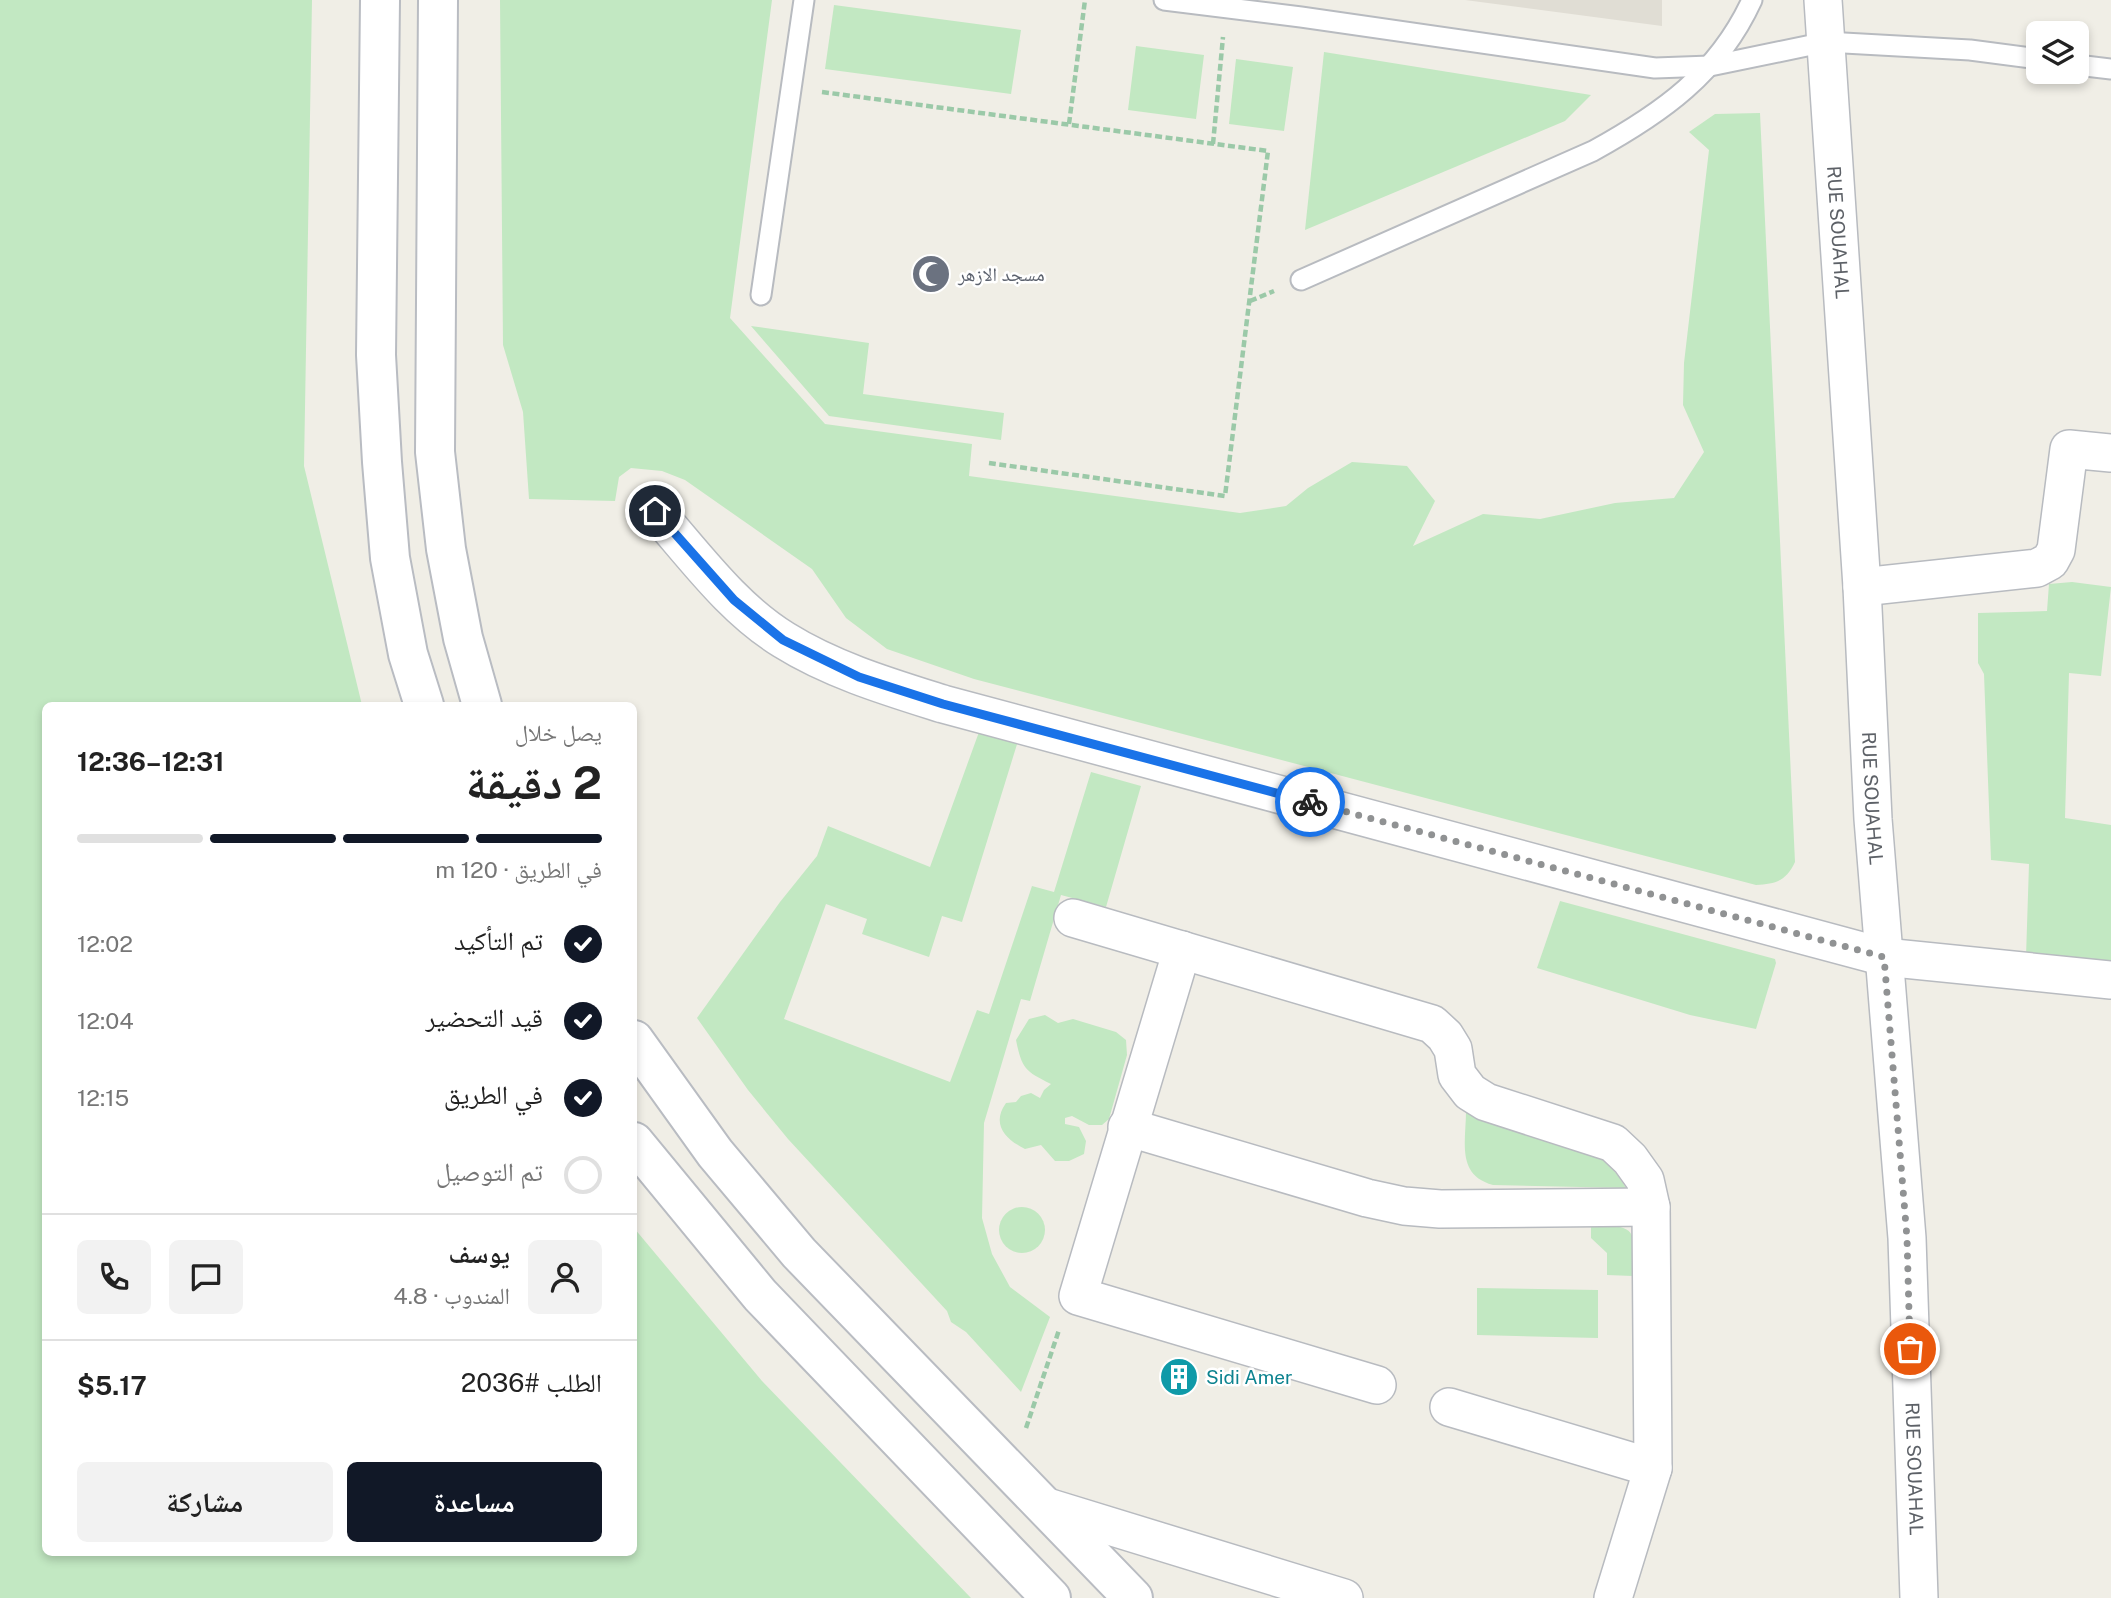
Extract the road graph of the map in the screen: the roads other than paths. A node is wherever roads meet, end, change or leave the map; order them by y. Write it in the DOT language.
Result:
graph roads {
  1 [pos="380,0"];
  2 [pos="438,0"];
  3 [pos="804,0"];
  4 [pos="1164,0"];
  5 [pos="1752,0"];
  6 [pos="1823,0"];
  7 [pos="1826,42"];
  8 [pos="2026,57"];
  9 [pos="1710,66"];
  10 [pos="2089,66"];
  11 [pos="2111,69"];
  12 [pos="1301,280"];
  13 [pos="761,295"];
  14 [pos="2111,453"];
  15 [pos="655,511"];
  16 [pos="1862,587"];
  17 [pos="423,702"];
  18 [pos="481,702"];
  19 [pos="1073,918"];
  20 [pos="1182,950"];
  21 [pos="1884,957"];
  22 [pos="2111,980"];
  23 [pos="637,1044"];
  24 [pos="1127,1127"];
  25 [pos="637,1146"];
  26 [pos="1651,1207"];
  27 [pos="1377,1385"];
  28 [pos="1449,1407"];
  29 [pos="1653,1468"];
  30 [pos="1044,1506"];
  31 [pos="1051,1598"];
  32 [pos="1133,1598"];
  33 [pos="1344,1598"];
  34 [pos="1613,1598"];
  35 [pos="1919,1598"];
  1 -- 17 [label="main road"];
  2 -- 18 [label="main road"];
  3 -- 13 [label="lane"];
  4 -- 9 [label="lane"];
  5 -- 9 [label="lane"];
  6 -- 7 [label="street, RUE SOUAHAL"];
  7 -- 8 [label="lane"];
  7 -- 9 [label="lane"];
  7 -- 16 [label="street, RUE SOUAHAL"];
  9 -- 12 [label="lane"];
  10 -- 11 [label="lane"];
  14 -- 16 [label="street"];
  15 -- 21 [label="street"];
  16 -- 21 [label="street, RUE SOUAHAL"];
  19 -- 20 [label="street"];
  20 -- 24 [label="street"];
  20 -- 26 [label="street"];
  21 -- 22 [label="street"];
  21 -- 35 [label="street, RUE SOUAHAL"];
  23 -- 30 [label="main road"];
  24 -- 26 [label="street"];
  24 -- 27 [label="street"];
  25 -- 31 [label="main road"];
  26 -- 29 [label="street"];
  28 -- 29 [label="street"];
  29 -- 34 [label="street"];
  30 -- 32 [label="main road"];
  30 -- 33 [label="street"];
}
